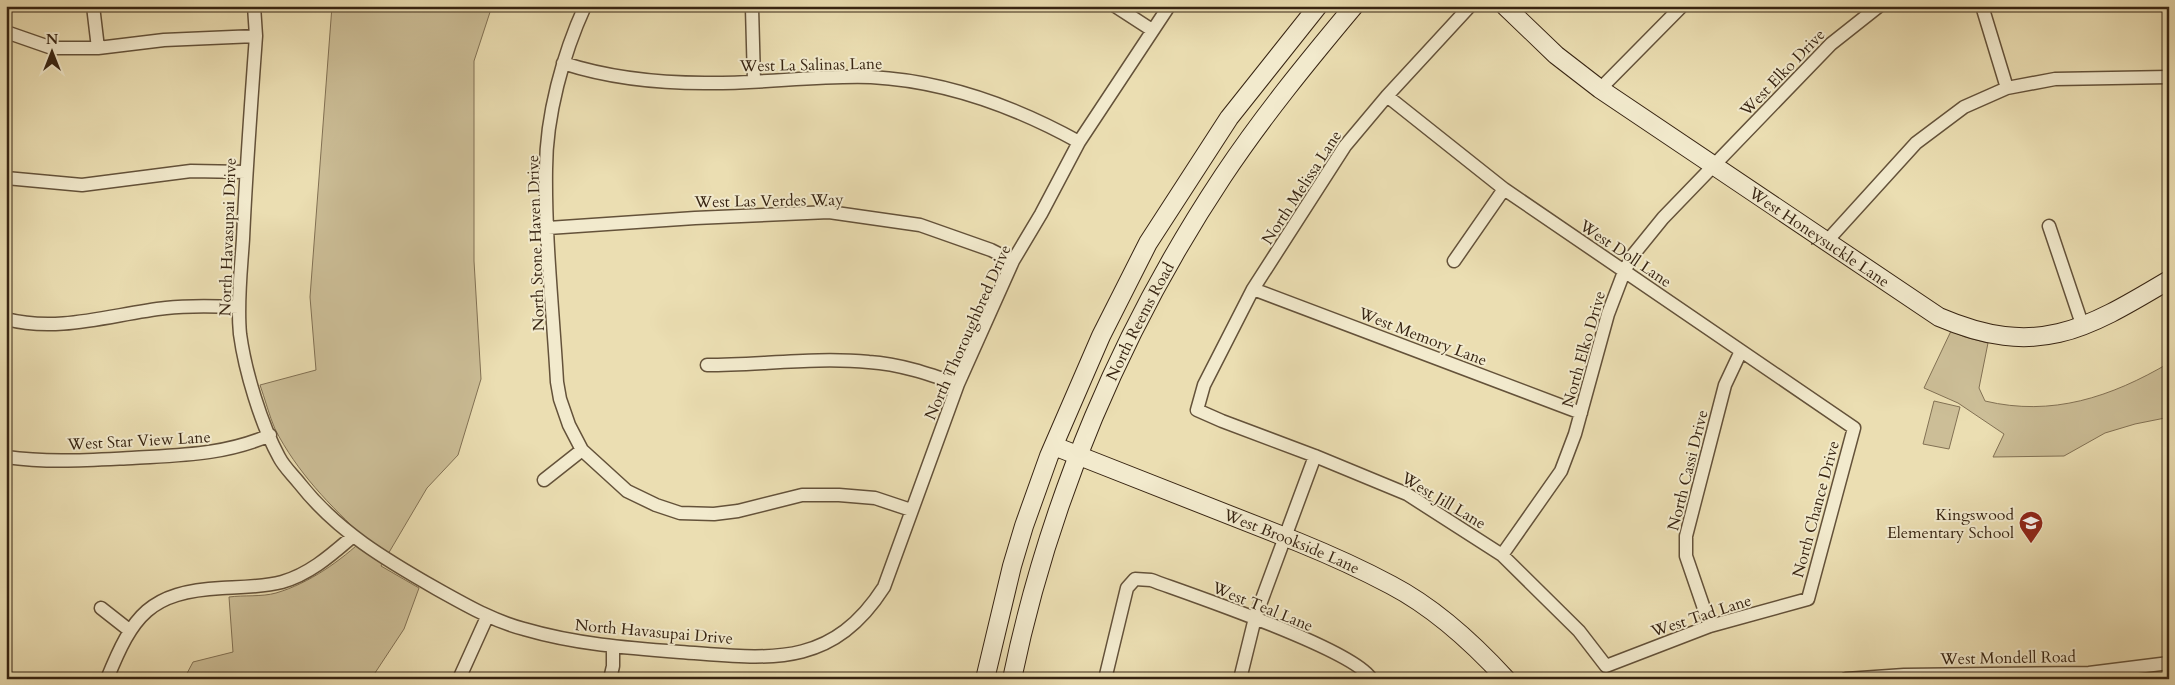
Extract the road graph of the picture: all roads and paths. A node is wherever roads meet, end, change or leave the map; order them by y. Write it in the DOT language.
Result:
graph roads {
  1 [pos="93,6"];
  2 [pos="254,6"];
  3 [pos="584,6"];
  4 [pos="1115,6"];
  5 [pos="1169,6"];
  6 [pos="1318,6"];
  7 [pos="1354,6"];
  8 [pos="1470,6"];
  9 [pos="1505,6"];
  10 [pos="1682,6"];
  11 [pos="1879,6"];
  12 [pos="1982,6"];
  13 [pos="752,8"];
  14 [pos="1152,30"];
  15 [pos="6,32"];
  16 [pos="256,36"];
  17 [pos="98,48"];
  18 [pos="563,62"];
  19 [pos="2169,77"];
  20 [pos="754,81"];
  21 [pos="2007,88"];
  22 [pos="1600,89"];
  23 [pos="1387,96"];
  24 [pos="1079,142"];
  25 [pos="1714,166"];
  26 [pos="246,172"];
  27 [pos="6,178"];
  28 [pos="1504,189"];
  29 [pos="2049,226"];
  30 [pos="548,228"];
  31 [pos="1827,241"];
  32 [pos="1013,261"];
  33 [pos="1454,261"];
  34 [pos="1624,272"];
  35 [pos="2169,280"];
  36 [pos="1254,289"];
  37 [pos="239,307"];
  38 [pos="6,319"];
  39 [pos="2083,327"];
  40 [pos="1741,351"];
  41 [pos="707,365"];
  42 [pos="958,384"];
  43 [pos="1198,410"];
  44 [pos="1581,413"];
  45 [pos="1854,428"];
  46 [pos="270,435"];
  47 [pos="1054,446"];
  48 [pos="582,450"];
  49 [pos="1078,456"];
  50 [pos="1316,456"];
  51 [pos="6,458"];
  52 [pos="544,480"];
  53 [pos="911,510"];
  54 [pos="352,536"];
  55 [pos="1285,536"];
  56 [pos="1502,555"];
  57 [pos="1808,599"];
  58 [pos="101,608"];
  59 [pos="487,617"];
  60 [pos="1255,618"];
  61 [pos="1710,626"];
  62 [pos="129,630"];
  63 [pos="822,645"];
  64 [pos="613,647"];
  65 [pos="2169,663"];
  66 [pos="1606,666"];
  67 [pos="1371,678"];
  68 [pos="107,679"];
  69 [pos="459,679"];
  70 [pos="610,679"];
  71 [pos="985,679"];
  72 [pos="1012,679"];
  73 [pos="1105,679"];
  74 [pos="1240,679"];
  75 [pos="1506,679"];
  76 [pos="1846,679"];
  1 -- 17 [label="street"];
  2 -- 16 [label="street, North Havasupai Drive"];
  3 -- 18 [label="street, North Stone Haven Drive"];
  4 -- 14 [label="street"];
  5 -- 14 [label="street, North Thoroughbred Drive"];
  6 -- 47 [label="main road, North Reems Road"];
  7 -- 49 [label="main road, North Reems Road"];
  8 -- 23 [label="street, North Melissa Lane"];
  9 -- 22 [label="main road, West Honeysuckle Lane"];
  10 -- 22 [label="street"];
  11 -- 25 [label="street, West Elko Drive"];
  12 -- 21 [label="street"];
  13 -- 20 [label="street"];
  14 -- 24 [label="street, North Thoroughbred Drive"];
  15 -- 17 [label="street"];
  16 -- 17 [label="street"];
  16 -- 26 [label="street, North Havasupai Drive"];
  18 -- 20 [label="street, West La Salinas Lane"];
  18 -- 30 [label="street, North Stone Haven Drive"];
  19 -- 21 [label="street"];
  20 -- 24 [label="street, West La Salinas Lane"];
  21 -- 31 [label="street"];
  22 -- 25 [label="main road, West Honeysuckle Lane"];
  23 -- 28 [label="street, West Doll Lane"];
  23 -- 36 [label="street, North Melissa Lane"];
  24 -- 32 [label="street, North Thoroughbred Drive"];
  25 -- 31 [label="main road, West Honeysuckle Lane"];
  25 -- 34 [label="street, North Elko Drive"];
  26 -- 27 [label="street"];
  26 -- 37 [label="street, North Havasupai Drive"];
  28 -- 33 [label="street"];
  28 -- 34 [label="street, West Doll Lane"];
  29 -- 39 [label="street"];
  30 -- 32 [label="street, West Las Verdes Way"];
  30 -- 48 [label="street, North Stone Haven Drive"];
  31 -- 39 [label="main road, West Honeysuckle Lane"];
  32 -- 42 [label="street, North Thoroughbred Drive"];
  34 -- 40 [label="street, West Doll Lane"];
  34 -- 44 [label="street, North Elko Drive"];
  35 -- 39 [label="main road, West Honeysuckle Lane"];
  36 -- 43 [label="street, North Melissa Lane"];
  36 -- 44 [label="street, West Memory Lane"];
  37 -- 38 [label="street"];
  37 -- 46 [label="street, North Havasupai Drive"];
  40 -- 45 [label="street, West Doll Lane"];
  40 -- 61 [label="street, North Cassi Drive"];
  41 -- 42 [label="street"];
  42 -- 53 [label="street, North Thoroughbred Drive"];
  43 -- 50 [label="street, West Jill Lane"];
  44 -- 56 [label="street, North Elko Drive"];
  45 -- 57 [label="street, North Chance Drive"];
  46 -- 51 [label="street, West Star View Lane"];
  46 -- 54 [label="street, North Havasupai Drive"];
  47 -- 49 [label="main road, West Brookside Lane"];
  47 -- 71 [label="main road, North Reems Road"];
  48 -- 52 [label="street"];
  48 -- 53 [label="street, North Stone Haven Drive"];
  49 -- 55 [label="main road, West Brookside Lane"];
  49 -- 72 [label="main road, North Reems Road"];
  50 -- 55 [label="street"];
  50 -- 56 [label="street, West Jill Lane"];
  53 -- 63 [label="street, North Thoroughbred Drive"];
  54 -- 59 [label="street, North Havasupai Drive"];
  54 -- 62 [label="street"];
  55 -- 60 [label="street"];
  55 -- 75 [label="main road, West Brookside Lane"];
  56 -- 66 [label="street, West Jill Lane"];
  57 -- 61 [label="street, West Tad Lane"];
  58 -- 62 [label="street"];
  59 -- 64 [label="street, North Havasupai Drive"];
  59 -- 69 [label="street"];
  60 -- 67 [label="street, West Teal Lane"];
  60 -- 73 [label="street, West Teal Lane"];
  60 -- 74 [label="street"];
  61 -- 66 [label="street, West Tad Lane"];
  62 -- 68 [label="street"];
  63 -- 64 [label="street, North Havasupai Drive"];
  64 -- 70 [label="street"];
  65 -- 76 [label="street, West Mondell Road"];
}
